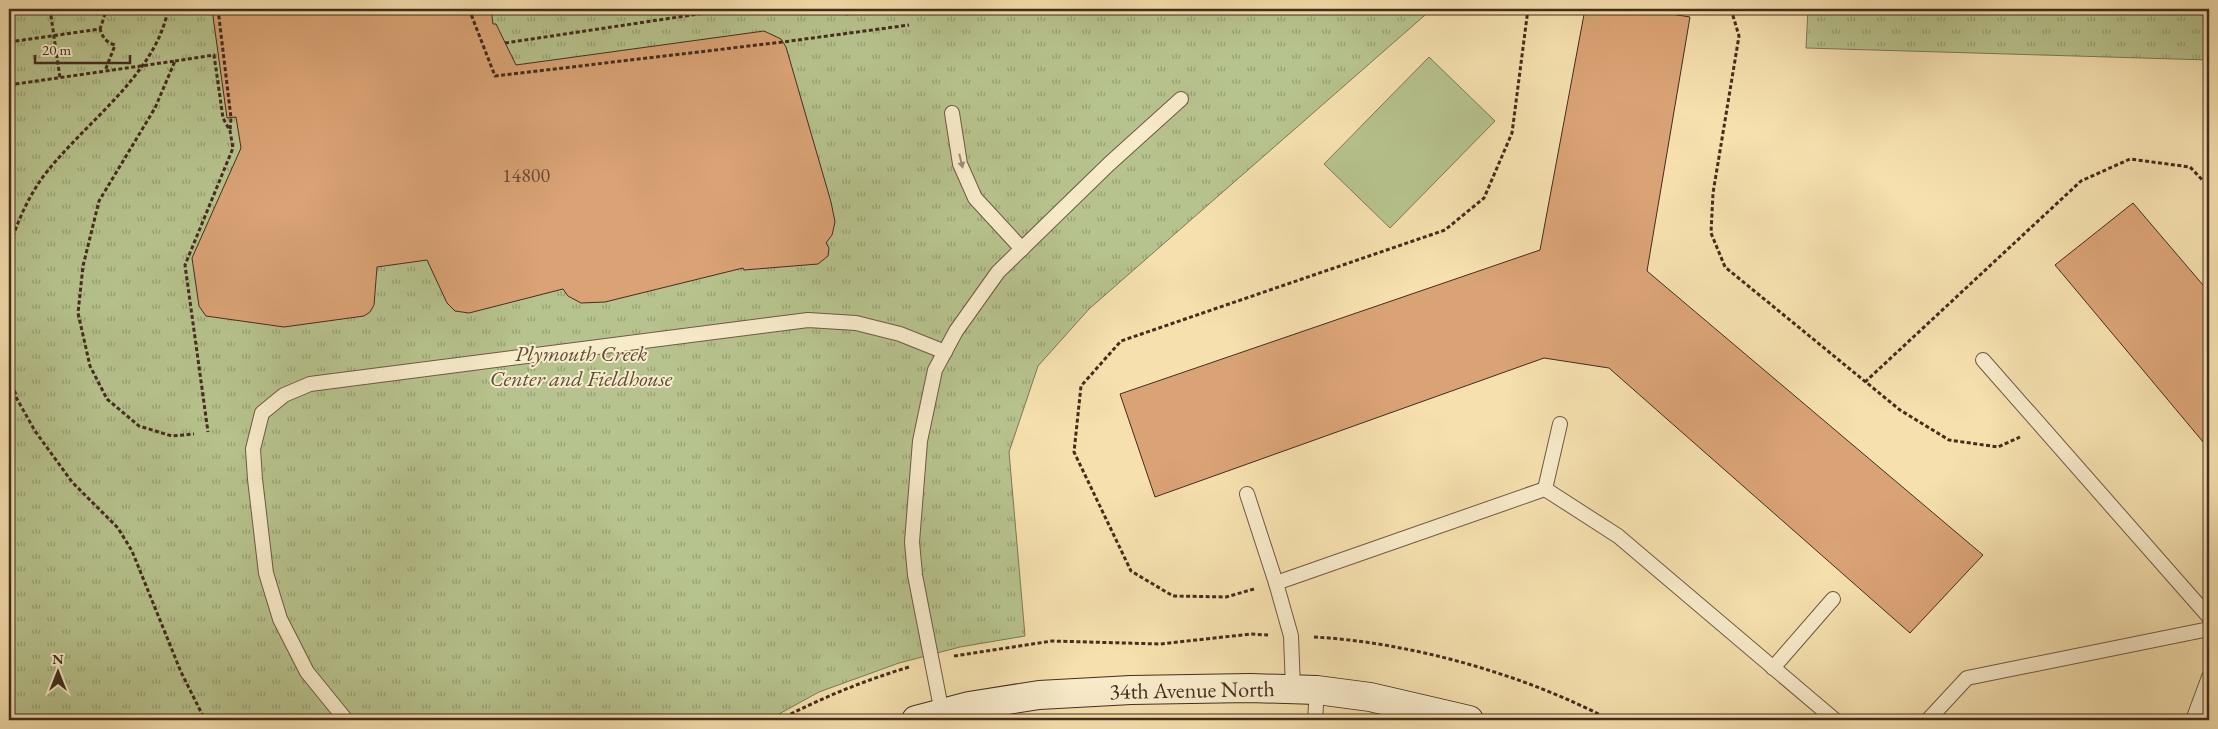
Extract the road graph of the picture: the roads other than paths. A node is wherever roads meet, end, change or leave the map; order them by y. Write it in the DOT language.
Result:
graph roads {
  1 [pos="1181,99"];
  2 [pos="952,113"];
  3 [pos="1022,249"];
  4 [pos="945,352"];
  5 [pos="1983,360"];
  6 [pos="1560,424"];
  7 [pos="1545,489"];
  8 [pos="1247,494"];
  9 [pos="1276,583"];
  10 [pos="1832,599"];
  11 [pos="2209,617"];
  12 [pos="2209,629"];
  13 [pos="1773,668"];
  14 [pos="2209,677"];
  15 [pos="1305,690"];
  16 [pos="942,713"];
  17 [pos="346,720"];
  18 [pos="916,720"];
  19 [pos="1315,720"];
  20 [pos="1469,720"];
  21 [pos="1835,720"];
  22 [pos="1928,720"];
  23 [pos="2193,720"];
  1 -- 3 [label="lane"];
  2 -- 3 [label="lane, one-way"];
  3 -- 4 [label="lane"];
  4 -- 16 [label="lane"];
  4 -- 17 [label="lane"];
  5 -- 11 [label="lane"];
  6 -- 7 [label="lane"];
  7 -- 9 [label="lane"];
  7 -- 13 [label="lane"];
  8 -- 9 [label="lane"];
  9 -- 15 [label="lane"];
  10 -- 13 [label="lane"];
  12 -- 22 [label="lane"];
  13 -- 21 [label="lane"];
  14 -- 23 [label="lane"];
  15 -- 16 [label="street, 34th Avenue North"];
  15 -- 19 [label="lane"];
  15 -- 20 [label="street, 34th Avenue North"];
  16 -- 18 [label="street, 34th Avenue North"];
}
